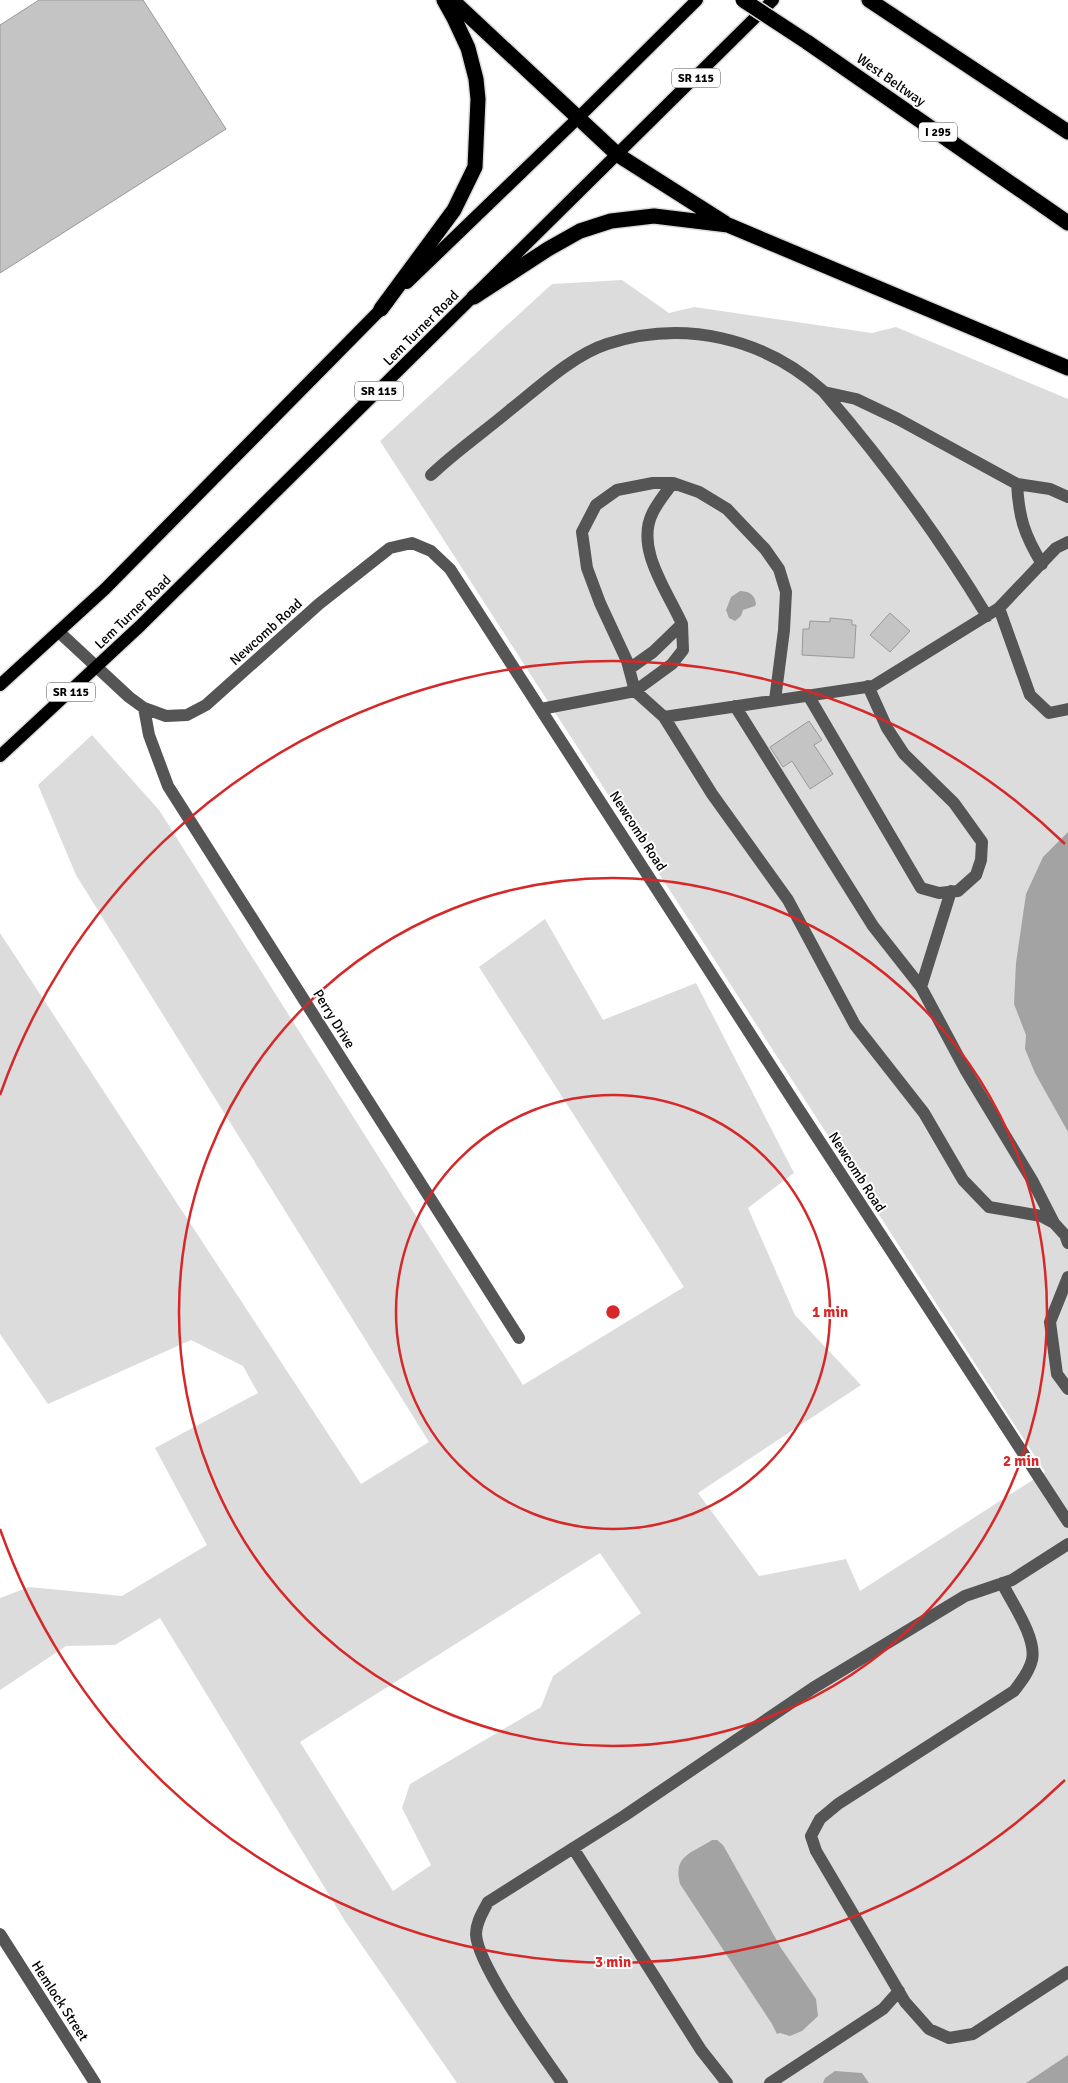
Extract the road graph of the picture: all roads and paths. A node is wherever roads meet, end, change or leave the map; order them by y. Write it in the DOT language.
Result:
graph roads {
  1 [pos="444,0"];
  2 [pos="452,0"];
  3 [pos="697,0"];
  4 [pos="743,0"];
  5 [pos="774,0"];
  6 [pos="869,0"];
  7 [pos="578,118"];
  8 [pos="1068,132"];
  9 [pos="618,155"];
  10 [pos="1068,223"];
  11 [pos="728,225"];
  12 [pos="474,297"];
  13 [pos="381,309"];
  14 [pos="1068,368"];
  15 [pos="824,392"];
  16 [pos="430,475"];
  17 [pos="672,483"];
  18 [pos="1017,484"];
  19 [pos="1068,497"];
  20 [pos="1068,542"];
  21 [pos="1042,564"];
  22 [pos="999,608"];
  23 [pos="987,616"];
  24 [pos="682,624"];
  25 [pos="58,632"];
  26 [pos="97,667"];
  27 [pos="629,669"];
  28 [pos="0,685"];
  29 [pos="868,686"];
  30 [pos="635,691"];
  31 [pos="808,695"];
  32 [pos="774,700"];
  33 [pos="735,706"];
  34 [pos="144,708"];
  35 [pos="1068,709"];
  36 [pos="541,710"];
  37 [pos="664,717"];
  38 [pos="0,756"];
  39 [pos="951,891"];
  40 [pos="921,987"];
  41 [pos="1054,1224"];
  42 [pos="1068,1244"];
  43 [pos="1068,1277"];
  44 [pos="519,1338"];
  45 [pos="1068,1388"];
  46 [pos="1068,1522"];
  47 [pos="1068,1544"];
  48 [pos="1002,1583"];
  49 [pos="573,1848"];
  50 [pos="0,1934"];
  51 [pos="1068,1972"];
  52 [pos="899,1991"];
  53 [pos="96,2083"];
  54 [pos="562,2083"];
  55 [pos="726,2083"];
  56 [pos="770,2083"];
  1 -- 13 [label="highway"];
  2 -- 7 [label="highway"];
  3 -- 7 [label="main road"];
  4 -- 10 [label="highway, West Beltway / I 295, bridge"];
  5 -- 9 [label="main road, Lem Turner Road / SR 115"];
  6 -- 8 [label="highway"];
  7 -- 9 [label="highway"];
  7 -- 13 [label="main road"];
  9 -- 11 [label="highway"];
  9 -- 12 [label="main road, Lem Turner Road / SR 115"];
  11 -- 12 [label="highway"];
  11 -- 14 [label="highway"];
  12 -- 26 [label="main road, Lem Turner Road / SR 115"];
  13 -- 25 [label="main road"];
  15 -- 16 [label="street"];
  15 -- 18 [label="street"];
  15 -- 23 [label="street"];
  17 -- 24 [label="street"];
  17 -- 27 [label="street"];
  17 -- 32 [label="street"];
  18 -- 19 [label="street"];
  18 -- 21 [label="street"];
  20 -- 21 [label="street"];
  21 -- 22 [label="street"];
  22 -- 23 [label="street"];
  22 -- 35 [label="street"];
  23 -- 29 [label="street"];
  24 -- 27 [label="street"];
  24 -- 30 [label="street"];
  25 -- 26 [label="street, Newcomb Road"];
  25 -- 28 [label="main road"];
  26 -- 34 [label="street, Newcomb Road"];
  26 -- 38 [label="main road, Lem Turner Road / SR 115"];
  27 -- 30 [label="street"];
  29 -- 31 [label="street"];
  29 -- 39 [label="street"];
  30 -- 36 [label="street"];
  30 -- 37 [label="street"];
  31 -- 32 [label="street"];
  31 -- 39 [label="street"];
  32 -- 33 [label="street"];
  33 -- 37 [label="street"];
  33 -- 40 [label="street"];
  34 -- 36 [label="street, Newcomb Road"];
  34 -- 44 [label="street, Perry Drive"];
  36 -- 46 [label="street, Newcomb Road"];
  37 -- 41 [label="street"];
  39 -- 40 [label="street"];
  40 -- 41 [label="street"];
  41 -- 42 [label="street"];
  43 -- 45 [label="street"];
  47 -- 48 [label="street"];
  48 -- 49 [label="street"];
  48 -- 52 [label="street"];
  49 -- 54 [label="street"];
  49 -- 55 [label="street"];
  50 -- 53 [label="street, Hemlock Street"];
  51 -- 52 [label="street"];
  52 -- 56 [label="street"];
}
